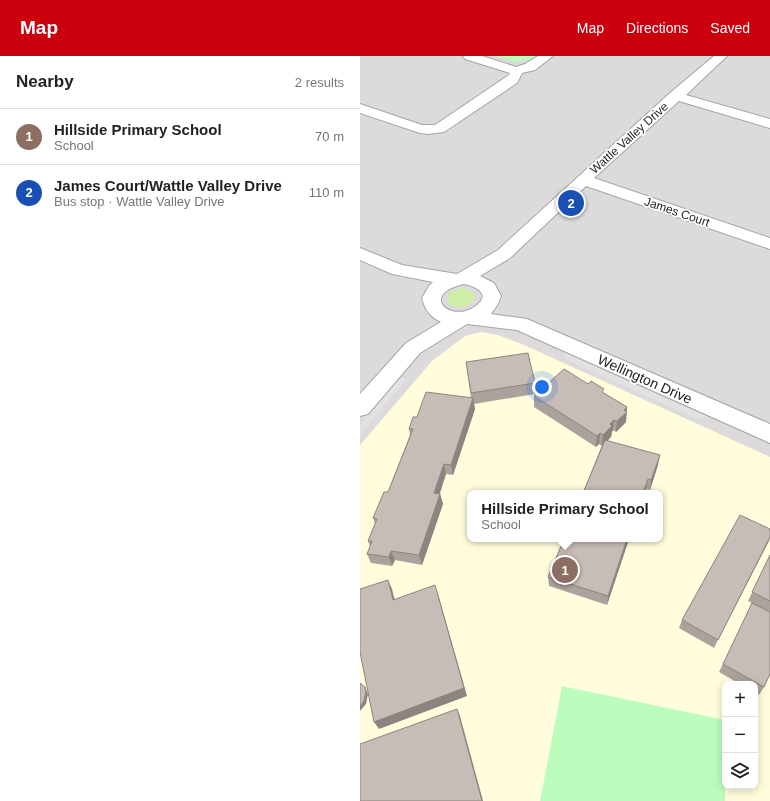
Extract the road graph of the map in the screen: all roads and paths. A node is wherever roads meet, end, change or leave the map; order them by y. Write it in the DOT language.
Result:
graph roads {
  1 [pos="469,56"];
  2 [pos="548,56"];
  3 [pos="720,56"];
  4 [pos="516,71"];
  5 [pos="675,96"];
  6 [pos="360,108"];
  7 [pos="770,124"];
  8 [pos="584,180"];
  9 [pos="770,244"];
  10 [pos="360,254"];
  11 [pos="504,254"];
  12 [pos="398,270"];
  13 [pos="458,279"];
  14 [pos="491,293"];
  15 [pos="431,304"];
  16 [pos="464,318"];
  17 [pos="520,324"];
  18 [pos="413,348"];
  19 [pos="360,408"];
  20 [pos="770,434"];
  1 -- 4 [label="street"];
  2 -- 4 [label="street"];
  3 -- 5 [label="street, Wattle Valley Drive"];
  4 -- 6 [label="street"];
  5 -- 7 [label="street"];
  5 -- 8 [label="street, Wattle Valley Drive"];
  8 -- 9 [label="street, James Court"];
  8 -- 11 [label="street, Wattle Valley Drive"];
  10 -- 12 [label="street"];
  11 -- 13 [label="street, Wattle Valley Drive"];
  11 -- 14 [label="street, Wattle Valley Drive"];
  12 -- 13 [label="street"];
  12 -- 15 [label="street"];
  13 -- 14 [label="street"];
  13 -- 15 [label="street"];
  14 -- 16 [label="street"];
  14 -- 17 [label="street, Wellington Drive"];
  15 -- 16 [label="street"];
  15 -- 18 [label="street"];
  16 -- 17 [label="street, Wellington Drive"];
  16 -- 18 [label="street"];
  17 -- 20 [label="street, Wellington Drive"];
  18 -- 19 [label="street"];
}
